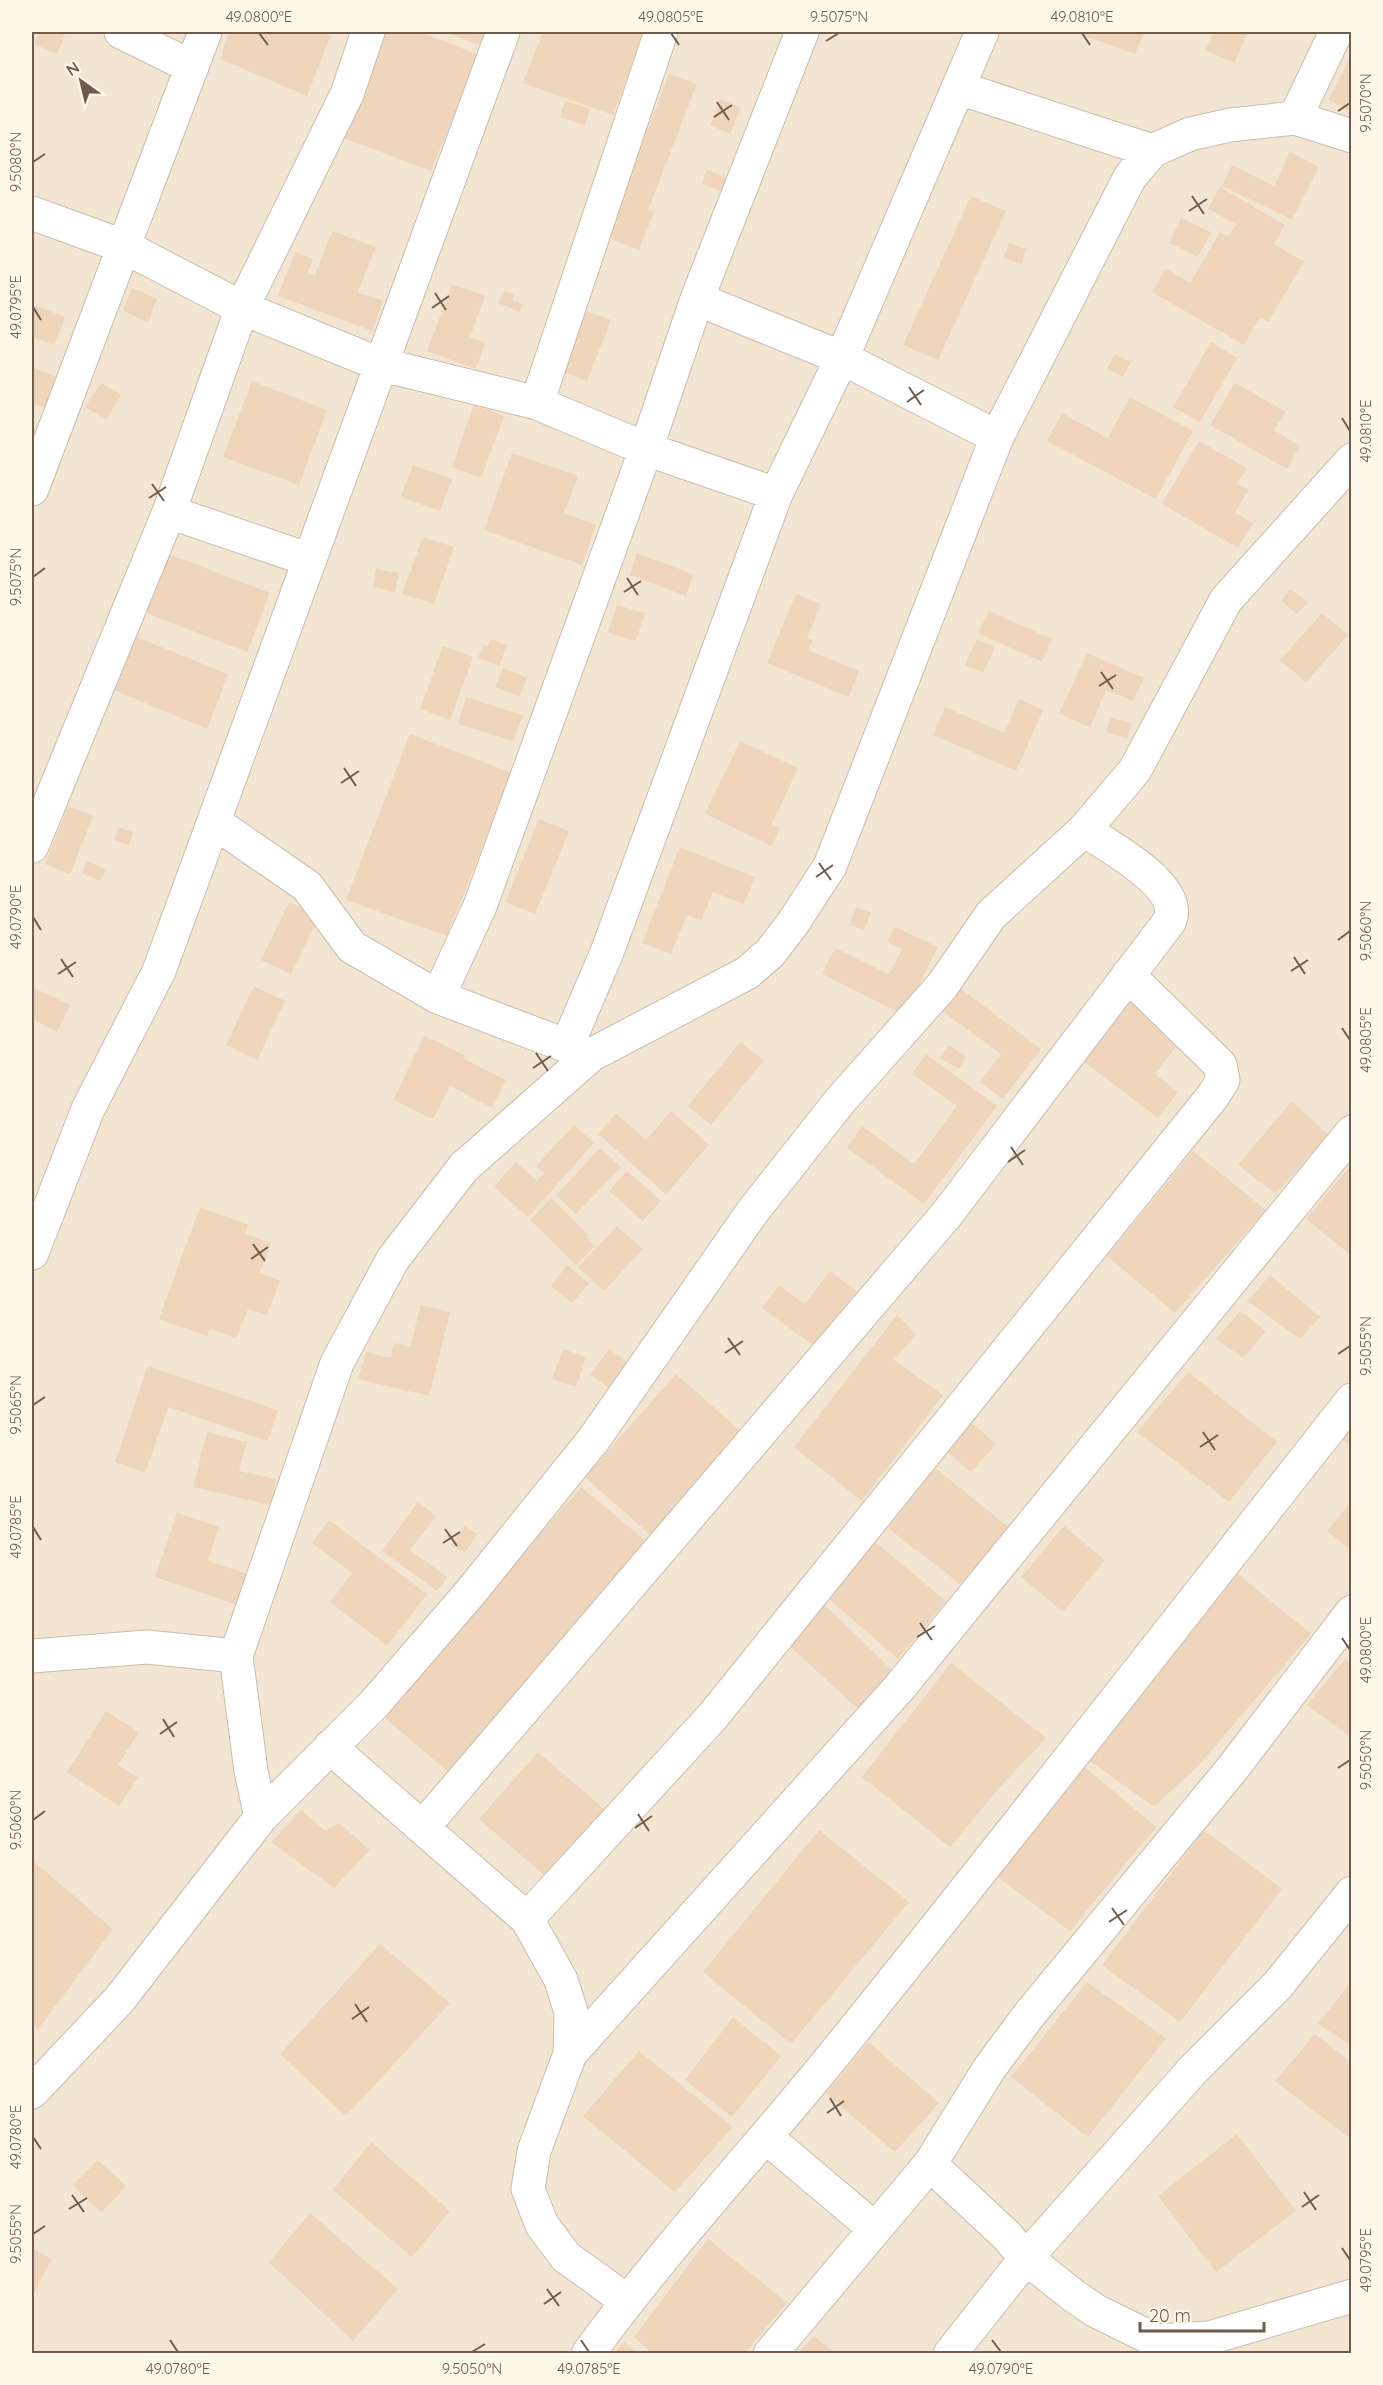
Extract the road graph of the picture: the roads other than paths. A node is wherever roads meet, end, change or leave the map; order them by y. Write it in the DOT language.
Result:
graph roads {
  1 [pos="122,32"];
  2 [pos="205,32"];
  3 [pos="369,32"];
  4 [pos="503,32"];
  5 [pos="662,32"];
  6 [pos="802,32"];
  7 [pos="982,32"];
  8 [pos="1336,32"];
  9 [pos="192,67"];
  10 [pos="959,88"];
  11 [pos="1295,118"];
  12 [pos="1352,136"];
  13 [pos="1152,151"];
  14 [pos="32,213"];
  15 [pos="125,247"];
  16 [pos="697,299"];
  17 [pos="242,308"];
  18 [pos="842,358"];
  19 [pos="379,364"];
  20 [pos="537,403"];
  21 [pos="997,437"];
  22 [pos="646,449"];
  23 [pos="1352,460"];
  24 [pos="32,489"];
  25 [pos="776,494"];
  26 [pos="169,512"];
  27 [pos="310,560"];
  28 [pos="214,822"];
  29 [pos="1084,830"];
  30 [pos="32,846"];
  31 [pos="1128,975"];
  32 [pos="438,997"];
  33 [pos="579,1051"];
  34 [pos="1352,1132"];
  35 [pos="32,1253"];
  36 [pos="1352,1401"];
  37 [pos="1352,1612"];
  38 [pos="32,1656"];
  39 [pos="236,1656"];
  40 [pos="330,1747"];
  41 [pos="261,1817"];
  42 [pos="423,1827"];
  43 [pos="1352,1893"];
  44 [pos="527,1919"];
  45 [pos="570,2054"];
  46 [pos="38,2072"];
  47 [pos="766,2137"];
  48 [pos="930,2164"];
  49 [pos="875,2229"];
  50 [pos="1026,2258"];
  51 [pos="1352,2296"];
  52 [pos="627,2301"];
  53 [pos="588,2354"];
  54 [pos="770,2354"];
  55 [pos="950,2354"];
  1 -- 9 [label="street"];
  2 -- 9 [label="street"];
  3 -- 17 [label="street"];
  4 -- 19 [label="street"];
  5 -- 20 [label="street"];
  6 -- 16 [label="street"];
  7 -- 10 [label="street"];
  8 -- 11 [label="street"];
  9 -- 15 [label="street"];
  10 -- 13 [label="street"];
  10 -- 18 [label="street"];
  11 -- 12 [label="street"];
  11 -- 13 [label="street"];
  13 -- 21 [label="street"];
  14 -- 15 [label="street"];
  15 -- 17 [label="street"];
  15 -- 24 [label="street"];
  16 -- 18 [label="street"];
  16 -- 22 [label="street"];
  17 -- 19 [label="street"];
  17 -- 26 [label="street"];
  18 -- 21 [label="street"];
  18 -- 25 [label="street"];
  19 -- 20 [label="street"];
  19 -- 27 [label="street"];
  20 -- 22 [label="street"];
  21 -- 33 [label="street"];
  22 -- 25 [label="street"];
  22 -- 32 [label="street"];
  23 -- 29 [label="street"];
  25 -- 33 [label="street"];
  26 -- 27 [label="street"];
  26 -- 30 [label="street"];
  27 -- 28 [label="street"];
  28 -- 32 [label="street"];
  28 -- 35 [label="street"];
  29 -- 31 [label="street"];
  29 -- 40 [label="street"];
  31 -- 42 [label="street"];
  31 -- 44 [label="street"];
  32 -- 33 [label="street"];
  33 -- 39 [label="street"];
  34 -- 45 [label="street"];
  36 -- 47 [label="street"];
  37 -- 48 [label="street"];
  38 -- 39 [label="street"];
  39 -- 41 [label="street"];
  40 -- 41 [label="street"];
  40 -- 42 [label="street"];
  41 -- 46 [label="street"];
  42 -- 44 [label="street"];
  43 -- 50 [label="street"];
  44 -- 45 [label="street"];
  45 -- 52 [label="street"];
  47 -- 49 [label="street"];
  47 -- 52 [label="street"];
  48 -- 49 [label="street"];
  48 -- 50 [label="street"];
  49 -- 54 [label="street"];
  50 -- 51 [label="street"];
  50 -- 55 [label="street"];
  52 -- 53 [label="street"];
}
